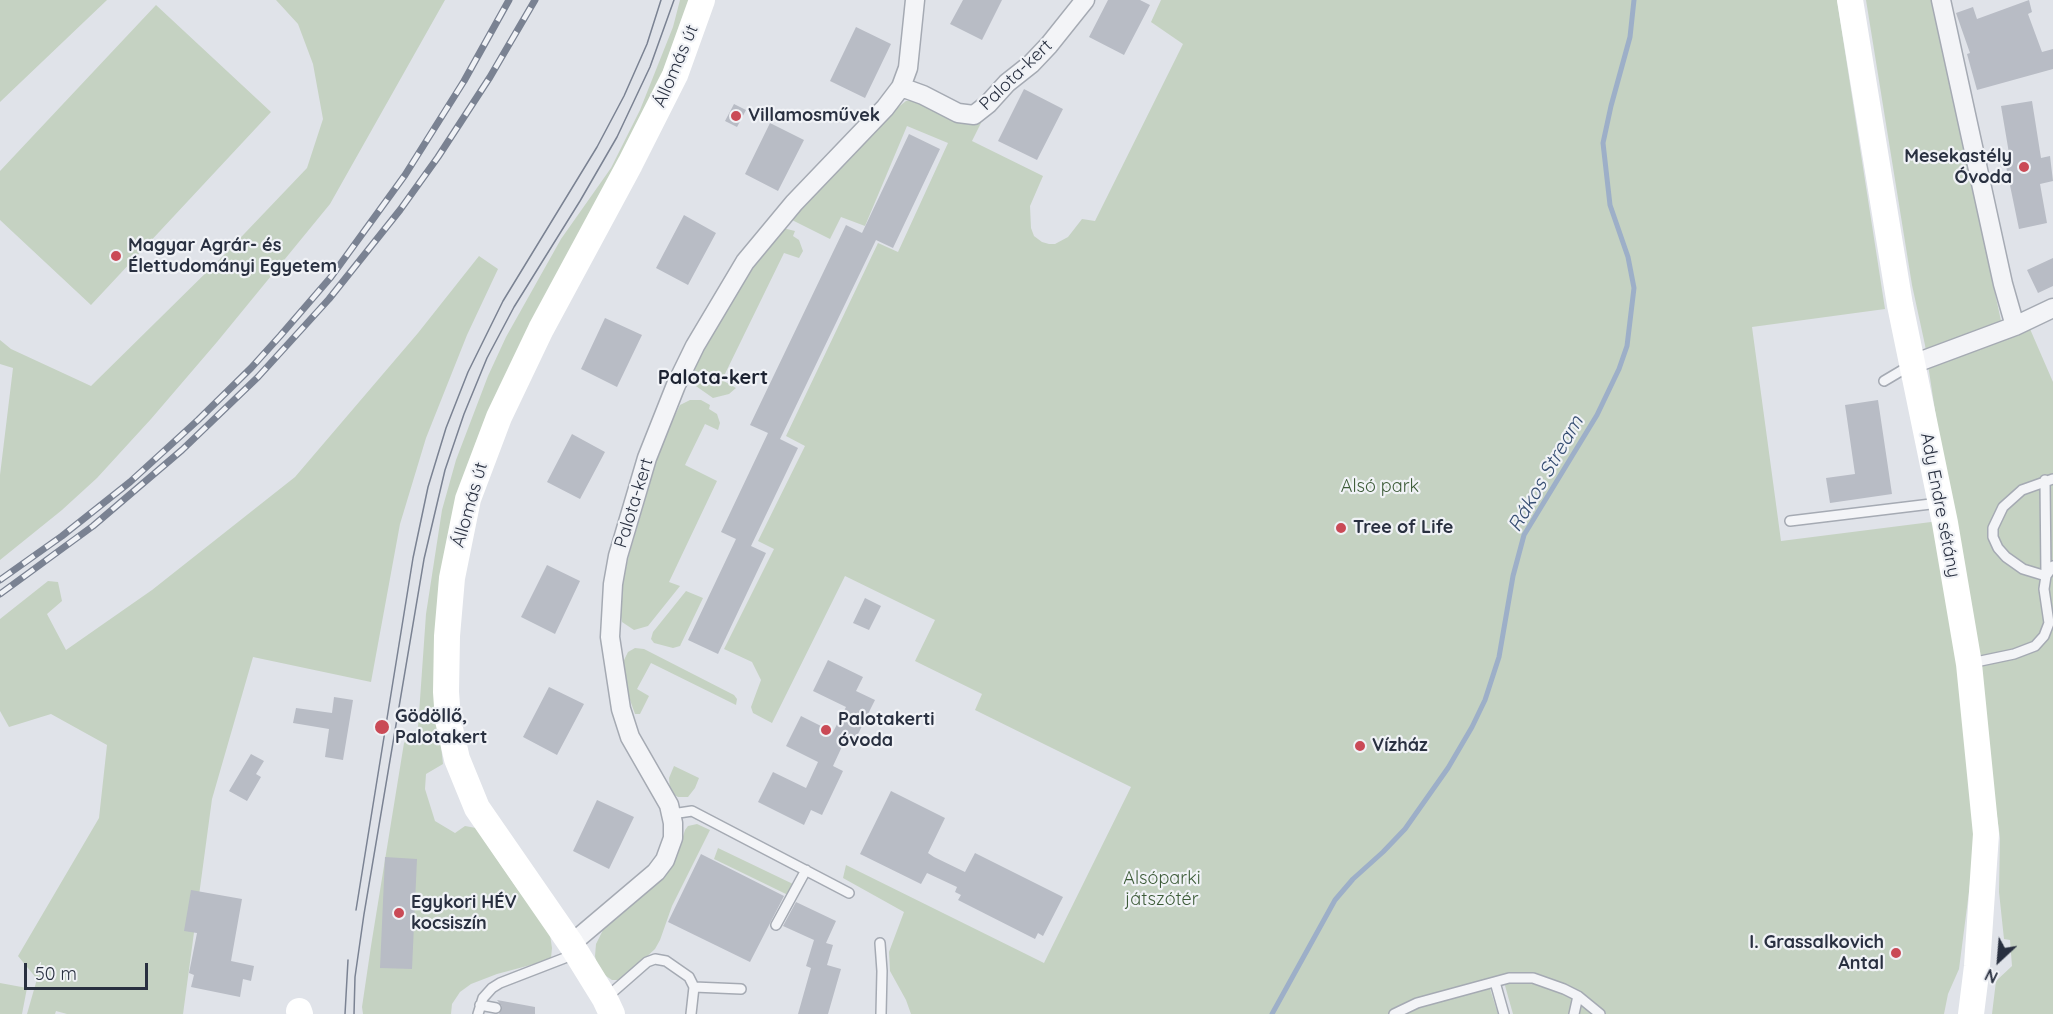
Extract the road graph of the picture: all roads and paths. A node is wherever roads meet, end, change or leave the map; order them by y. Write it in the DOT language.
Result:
graph roads {
  1 [pos="702,0"];
  2 [pos="915,0"];
  3 [pos="1085,0"];
  4 [pos="1850,0"];
  5 [pos="1941,0"];
  6 [pos="901,87"];
  7 [pos="2053,309"];
  8 [pos="2015,326"];
  9 [pos="1913,364"];
  10 [pos="1884,381"];
  11 [pos="2049,480"];
  12 [pos="1941,503"];
  13 [pos="1790,521"];
  14 [pos="2053,566"];
  15 [pos="2046,576"];
  16 [pos="1969,664"];
  17 [pos="672,814"];
  18 [pos="806,870"];
  19 [pos="849,893"];
  20 [pos="776,925"];
  21 [pos="880,943"];
  22 [pos="574,949"];
  23 [pos="1495,982"];
  24 [pos="694,987"];
  25 [pos="741,989"];
  26 [pos="1578,996"];
  27 [pos="608,1006"];
  28 [pos="496,1008"];
  29 [pos="479,1010"];
  30 [pos="691,1014"];
  31 [pos="881,1014"];
  32 [pos="1394,1014"];
  33 [pos="1504,1014"];
  34 [pos="1574,1014"];
  35 [pos="1600,1014"];
  36 [pos="1971,1014"];
  1 -- 22 [label="main road, Állomás út"];
  2 -- 6 [label="street, Palota-kert"];
  3 -- 6 [label="street, Palota-kert"];
  4 -- 9 [label="main road, Ady Endre sétány"];
  5 -- 8 [label="street"];
  6 -- 17 [label="street, Palota-kert"];
  7 -- 8 [label="street"];
  8 -- 9 [label="street"];
  9 -- 10 [label="lane"];
  9 -- 12 [label="main road, Ady Endre sétány"];
  11 -- 15 [label="lane"];
  11 -- 15 [label="lane"];
  12 -- 13 [label="lane"];
  12 -- 16 [label="main road, Ady Endre sétány"];
  14 -- 15 [label="lane"];
  15 -- 16 [label="lane"];
  16 -- 36 [label="main road, Ady Endre sétány"];
  17 -- 18 [label="lane"];
  17 -- 22 [label="street, Palota-kert"];
  18 -- 19 [label="lane"];
  18 -- 20 [label="lane"];
  21 -- 31 [label="lane"];
  22 -- 27 [label="main road, Állomás út"];
  22 -- 29 [label="lane"];
  23 -- 26 [label="lane"];
  23 -- 32 [label="lane"];
  23 -- 33 [label="lane"];
  24 -- 25 [label="lane"];
  24 -- 27 [label="lane"];
  24 -- 30 [label="lane"];
  26 -- 34 [label="lane"];
  26 -- 35 [label="lane"];
  28 -- 29 [label="lane"];
}
